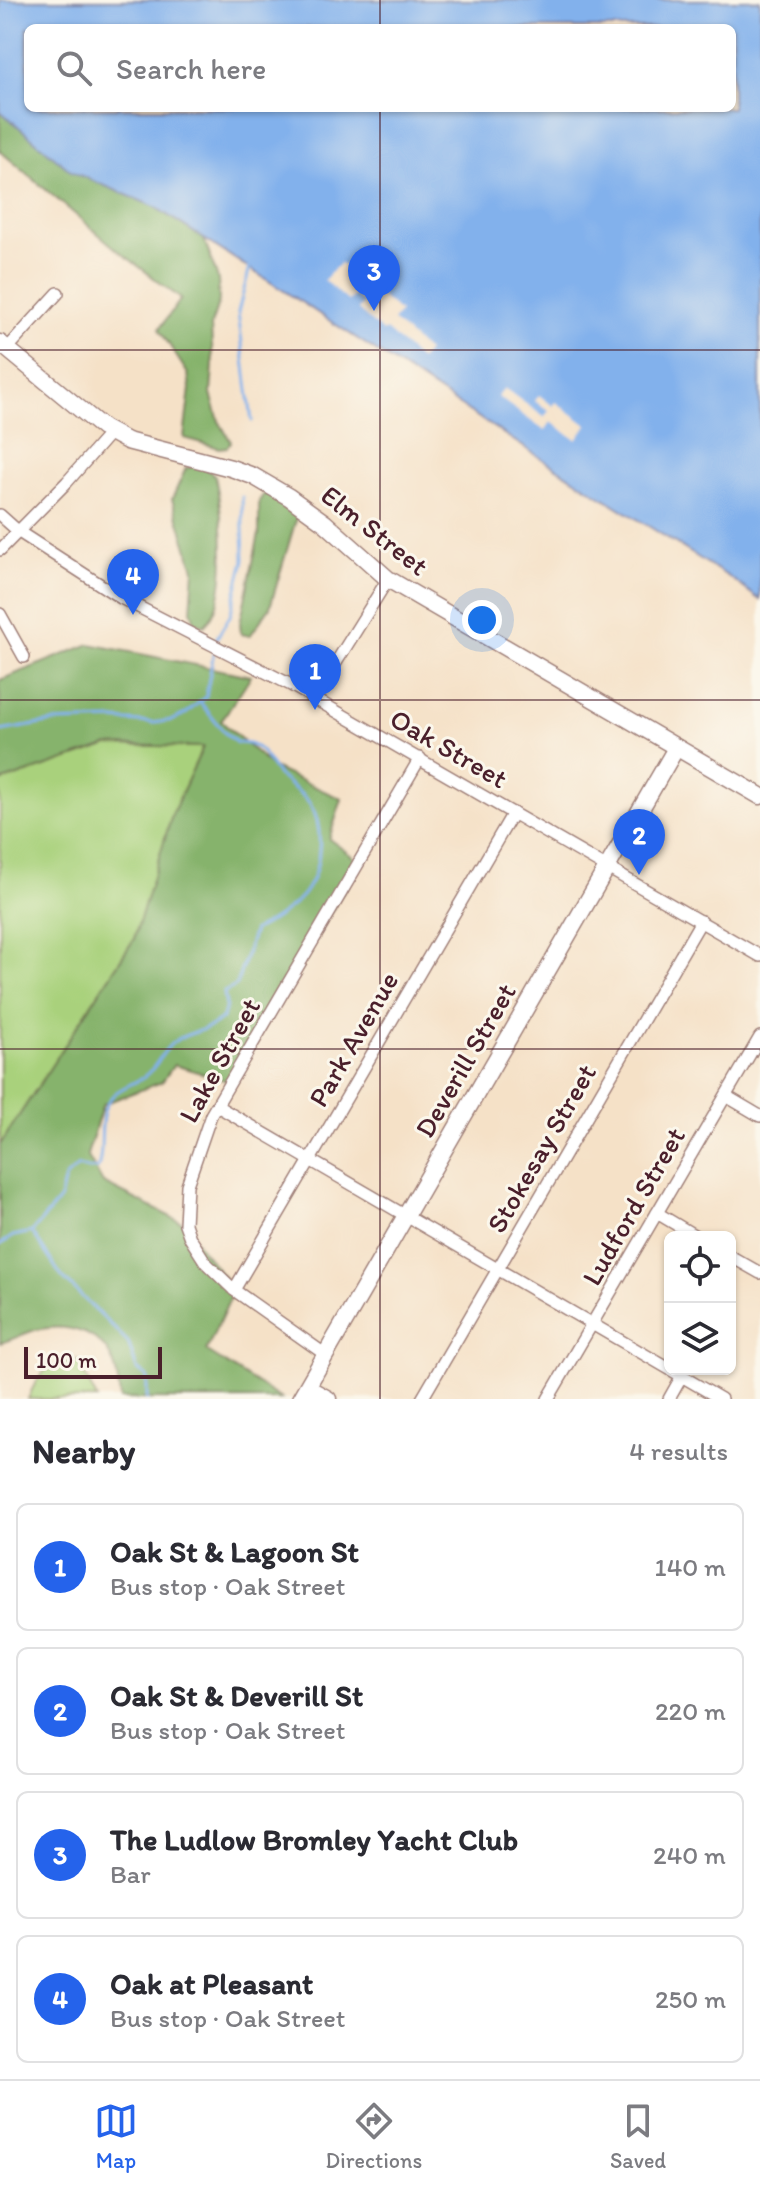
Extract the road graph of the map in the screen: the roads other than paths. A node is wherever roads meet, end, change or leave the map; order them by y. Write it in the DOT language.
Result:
graph roads {
  1 [pos="58,293"];
  2 [pos="2,349"];
  3 [pos="111,432"];
  4 [pos="0,515"];
  5 [pos="19,532"];
  6 [pos="0,550"];
  7 [pos="388,579"];
  8 [pos="0,614"];
  9 [pos="24,657"];
  10 [pos="314,698"];
  11 [pos="676,748"];
  12 [pos="420,758"];
  13 [pos="760,796"];
  14 [pos="513,813"];
  15 [pos="608,868"];
  16 [pos="701,921"];
  17 [pos="760,956"];
  18 [pos="760,1037"];
  19 [pos="726,1096"];
  20 [pos="217,1106"];
  21 [pos="760,1116"];
  22 [pos="309,1160"];
  23 [pos="657,1213"];
  24 [pos="405,1215"];
  25 [pos="687,1231"];
  26 [pos="736,1259"];
  27 [pos="498,1269"];
  28 [pos="760,1273"];
  29 [pos="234,1290"];
  30 [pos="592,1323"];
  31 [pos="326,1355"];
  32 [pos="682,1376"];
  33 [pos="304,1394"];
  34 [pos="328,1399"];
  35 [pos="422,1399"];
  36 [pos="548,1399"];
  37 [pos="669,1399"];
  38 [pos="721,1399"];
  1 -- 2 [label="street"];
  2 -- 3 [label="main road, Elm Street"];
  3 -- 5 [label="street"];
  3 -- 7 [label="main road, Elm Street"];
  4 -- 5 [label="street, Oak Street"];
  5 -- 6 [label="street"];
  5 -- 10 [label="street, Oak Street"];
  7 -- 10 [label="street"];
  7 -- 11 [label="main road, Elm Street"];
  8 -- 9 [label="street"];
  10 -- 12 [label="street, Oak Street"];
  11 -- 13 [label="main road, Elm Street"];
  11 -- 15 [label="main road, Deverill Street"];
  12 -- 14 [label="street, Oak Street"];
  12 -- 20 [label="street, Lake Street"];
  14 -- 15 [label="street, Oak Street"];
  14 -- 22 [label="street, Park Avenue"];
  15 -- 16 [label="street, Oak Street"];
  15 -- 24 [label="main road, Deverill Street"];
  16 -- 17 [label="street, Oak Street"];
  16 -- 27 [label="street, Stokesay Street"];
  18 -- 19 [label="street, Ludford Street"];
  19 -- 21 [label="street"];
  19 -- 23 [label="street, Ludford Street"];
  20 -- 22 [label="street"];
  20 -- 29 [label="street, Lake Street"];
  22 -- 24 [label="street"];
  22 -- 29 [label="street, Park Avenue"];
  23 -- 25 [label="street"];
  23 -- 30 [label="street, Ludford Street"];
  24 -- 27 [label="street"];
  24 -- 31 [label="main road, Deverill Street"];
  26 -- 28 [label="street"];
  27 -- 30 [label="street"];
  27 -- 35 [label="street, Stokesay Street"];
  29 -- 31 [label="street, Lake Street"];
  30 -- 32 [label="street"];
  30 -- 36 [label="street, Ludford Street"];
  31 -- 33 [label="main road, Deverill Street"];
  32 -- 37 [label="street"];
  32 -- 38 [label="street"];
  33 -- 34 [label="main road"];
}
